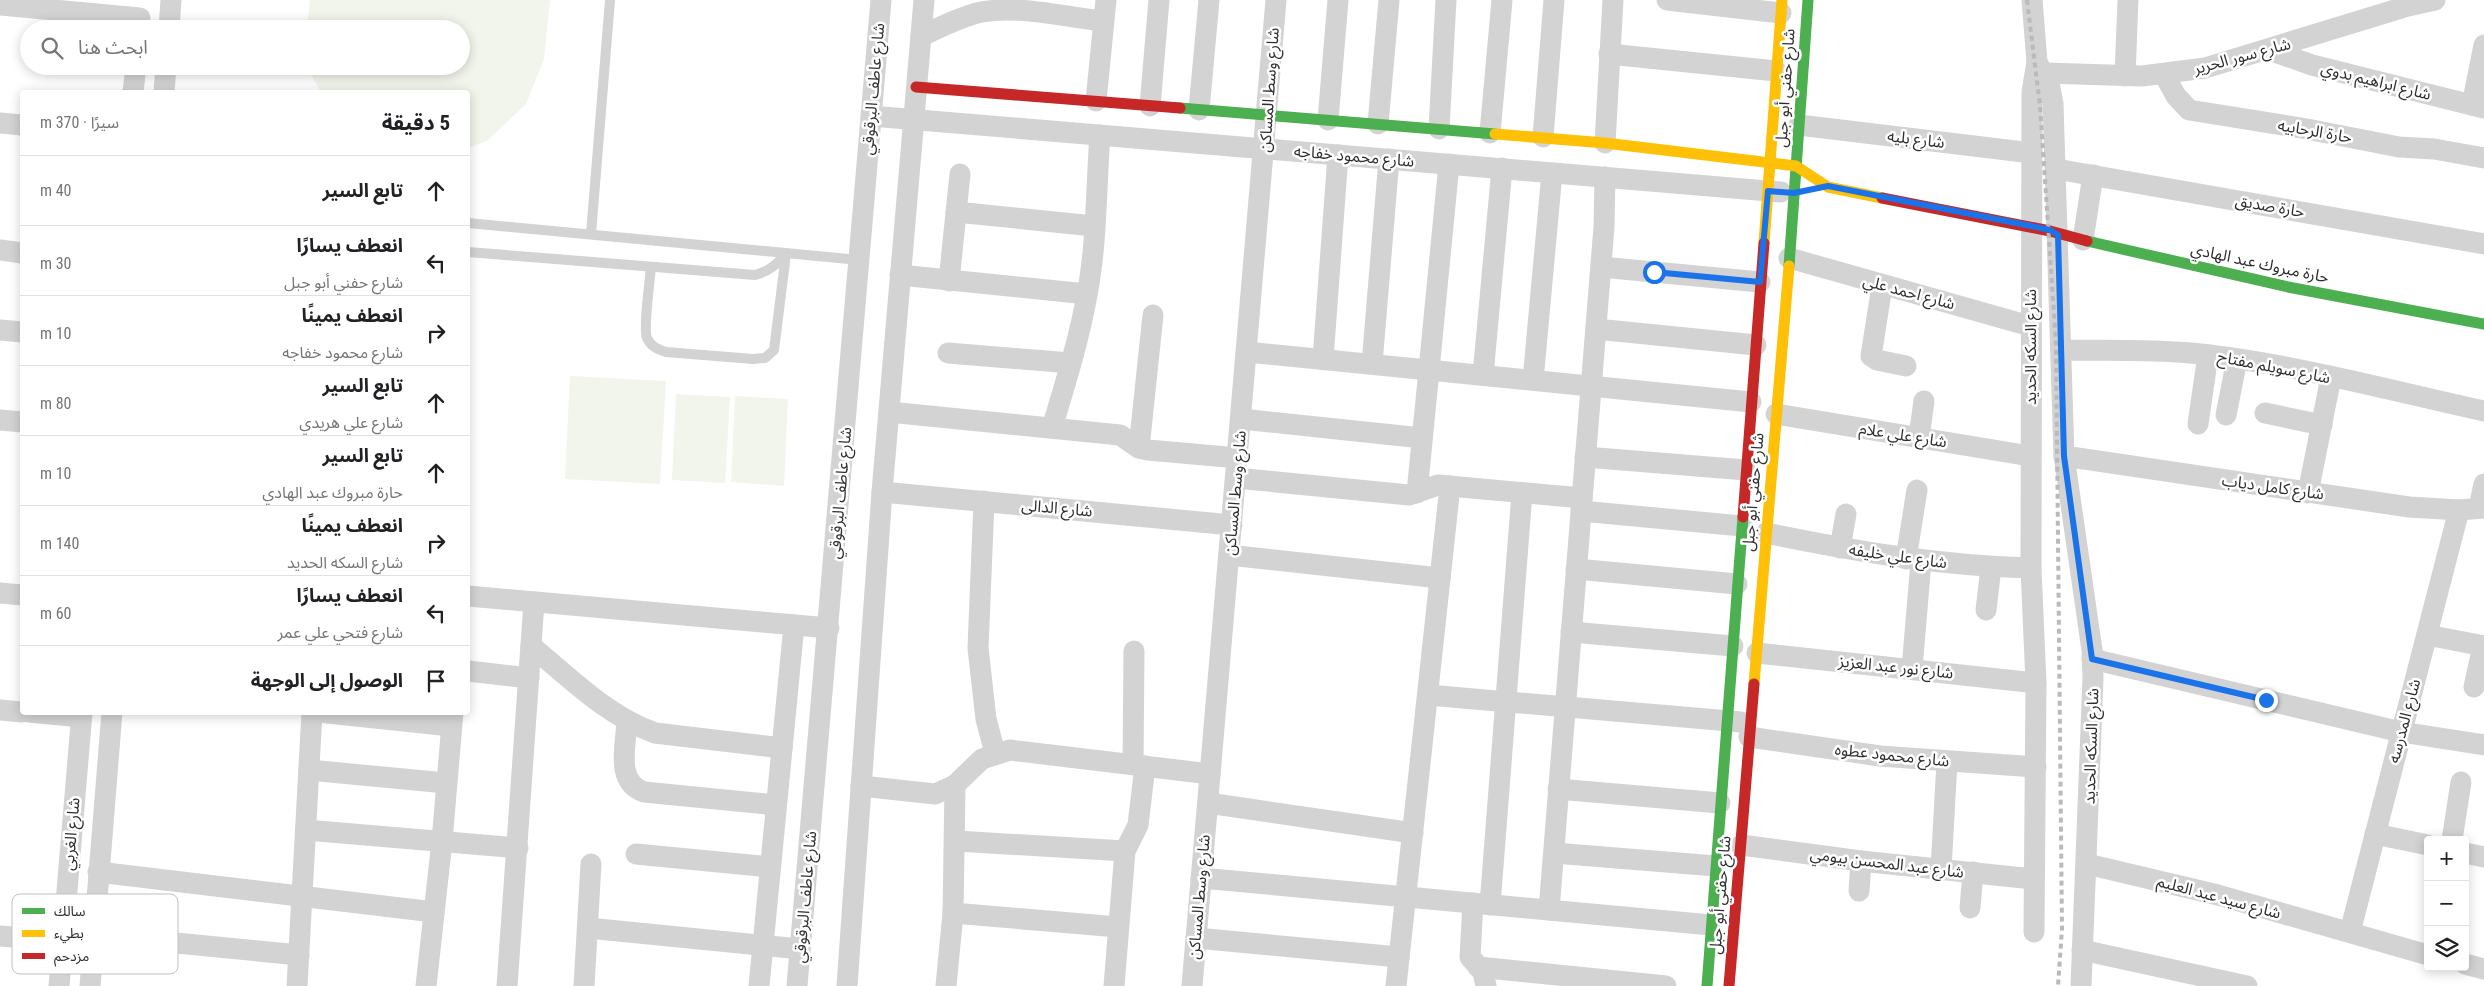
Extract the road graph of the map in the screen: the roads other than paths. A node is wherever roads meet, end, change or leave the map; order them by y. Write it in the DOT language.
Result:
graph roads {
  1 [pos="171,0"];
  2 [pos="610,0"];
  3 [pos="881,0"];
  4 [pos="924,0"];
  5 [pos="1106,0"];
  6 [pos="1159,0"];
  7 [pos="1209,0"];
  8 [pos="1276,0"];
  9 [pos="1338,0"];
  10 [pos="1389,0"];
  11 [pos="1446,0"];
  12 [pos="1502,0"];
  13 [pos="1554,0"];
  14 [pos="1614,0"];
  15 [pos="1667,0"];
  16 [pos="1808,0"];
  17 [pos="2032,0"];
  18 [pos="2128,0"];
  19 [pos="2435,0"];
  20 [pos="0,5"];
  21 [pos="1781,6"];
  22 [pos="140,15"];
  23 [pos="170,20"];
  24 [pos="1103,21"];
  25 [pos="921,36"];
  26 [pos="2484,45"];
  27 [pos="2269,50"];
  28 [pos="1609,54"];
  29 [pos="2040,67"];
  30 [pos="1776,71"];
  31 [pos="2164,74"];
  32 [pos="135,75"];
  33 [pos="165,75"];
  34 [pos="2125,76"];
  35 [pos="916,87"];
  36 [pos="133,90"];
  37 [pos="164,90"];
  38 [pos="1096,101"];
  39 [pos="1150,106"];
  40 [pos="2478,107"];
  41 [pos="1199,110"];
  42 [pos="1268,115"];
  43 [pos="871,116"];
  44 [pos="914,119"];
  45 [pos="1328,120"];
  46 [pos="0,123"];
  47 [pos="1378,124"];
  48 [pos="20,125"];
  49 [pos="1799,125"];
  50 [pos="1439,129"];
  51 [pos="1490,133"];
  52 [pos="1100,135"];
  53 [pos="1543,138"];
  54 [pos="1605,143"];
  55 [pos="1265,149"];
  56 [pos="2032,153"];
  57 [pos="1338,155"];
  58 [pos="2484,158"];
  59 [pos="1389,159"];
  60 [pos="1769,162"];
  61 [pos="1449,164"];
  62 [pos="1796,166"];
  63 [pos="1502,168"];
  64 [pos="2056,169"];
  65 [pos="1552,173"];
  66 [pos="960,174"];
  67 [pos="2093,175"];
  68 [pos="1605,177"];
  69 [pos="1828,186"];
  70 [pos="1768,191"];
  71 [pos="1794,193"];
  72 [pos="956,212"];
  73 [pos="470,223"];
  74 [pos="1094,226"];
  75 [pos="2031,226"];
  76 [pos="590,234"];
  77 [pos="2058,235"];
  78 [pos="2083,240"];
  79 [pos="2484,244"];
  80 [pos="0,250"];
  81 [pos="20,252"];
  82 [pos="470,252"];
  83 [pos="786,253"];
  84 [pos="1789,258"];
  85 [pos="859,260"];
  86 [pos="1601,267"];
  87 [pos="652,268"];
  88 [pos="900,276"];
  89 [pos="950,280"];
  90 [pos="1760,282"];
  91 [pos="1882,286"];
  92 [pos="1088,294"];
  93 [pos="1153,315"];
  94 [pos="2484,324"];
  95 [pos="2030,326"];
  96 [pos="1596,329"];
  97 [pos="0,330"];
  98 [pos="20,332"];
  99 [pos="1756,345"];
  100 [pos="2060,350"];
  101 [pos="1247,352"];
  102 [pos="948,353"];
  103 [pos="2208,355"];
  104 [pos="1322,359"];
  105 [pos="2236,359"];
  106 [pos="1071,363"];
  107 [pos="1372,364"];
  108 [pos="1906,366"];
  109 [pos="1429,370"];
  110 [pos="1483,375"];
  111 [pos="2331,377"];
  112 [pos="1533,380"];
  113 [pos="1591,386"];
  114 [pos="1924,401"];
  115 [pos="1751,402"];
  116 [pos="2484,411"];
  117 [pos="889,412"];
  118 [pos="2265,412"];
  119 [pos="1776,414"];
  120 [pos="2226,415"];
  121 [pos="1241,419"];
  122 [pos="0,420"];
  123 [pos="20,422"];
  124 [pos="2198,424"];
  125 [pos="2322,425"];
  126 [pos="1052,428"];
  127 [pos="1919,437"];
  128 [pos="1422,438"];
  129 [pos="1139,448"];
  130 [pos="2030,456"];
  131 [pos="2064,456"];
  132 [pos="1585,457"];
  133 [pos="1237,468"];
  134 [pos="1746,470"];
  135 [pos="2484,484"];
  136 [pos="1450,486"];
  137 [pos="1917,490"];
  138 [pos="882,492"];
  139 [pos="1522,492"];
  140 [pos="1417,493"];
  141 [pos="2308,493"];
  142 [pos="984,501"];
  143 [pos="1581,504"];
  144 [pos="2474,509"];
  145 [pos="1846,514"];
  146 [pos="1232,524"];
  147 [pos="1742,526"];
  148 [pos="1766,533"];
  149 [pos="1840,548"];
  150 [pos="1230,555"];
  151 [pos="1914,560"];
  152 [pos="1991,567"];
  153 [pos="2031,568"];
  154 [pos="1576,570"];
  155 [pos="1440,578"];
  156 [pos="1738,584"];
  157 [pos="0,593"];
  158 [pos="20,595"];
  159 [pos="470,596"];
  160 [pos="534,602"];
  161 [pos="1986,610"];
  162 [pos="794,625"];
  163 [pos="828,628"];
  164 [pos="1571,632"];
  165 [pos="2427,635"];
  166 [pos="531,646"];
  167 [pos="1732,646"];
  168 [pos="2483,646"];
  169 [pos="1134,651"];
  170 [pos="1757,653"];
  171 [pos="2092,659"];
  172 [pos="1912,669"];
  173 [pos="470,671"];
  174 [pos="529,678"];
  175 [pos="2036,683"];
  176 [pos="2474,687"];
  177 [pos="1428,695"];
  178 [pos="1506,702"];
  179 [pos="1565,707"];
  180 [pos="0,710"];
  181 [pos="20,712"];
  182 [pos="81,715"];
  183 [pos="112,715"];
  184 [pos="312,715"];
  185 [pos="375,715"];
  186 [pos="452,719"];
  187 [pos="627,721"];
  188 [pos="1727,721"];
  189 [pos="1750,730"];
  190 [pos="2401,732"];
  191 [pos="2484,745"];
  192 [pos="782,748"];
  193 [pos="995,753"];
  194 [pos="1947,762"];
  195 [pos="1139,765"];
  196 [pos="2036,767"];
  197 [pos="309,770"];
  198 [pos="1210,774"];
  199 [pos="2461,782"];
  200 [pos="446,783"];
  201 [pos="955,785"];
  202 [pos="861,786"];
  203 [pos="1558,789"];
  204 [pos="1208,803"];
  205 [pos="1720,803"];
  206 [pos="776,805"];
  207 [pos="306,830"];
  208 [pos="1412,833"];
  209 [pos="2375,834"];
  210 [pos="2453,836"];
  211 [pos="442,841"];
  212 [pos="956,841"];
  213 [pos="2424,844"];
  214 [pos="1741,845"];
  215 [pos="518,848"];
  216 [pos="1125,851"];
  217 [pos="1554,853"];
  218 [pos="636,854"];
  219 [pos="2469,854"];
  220 [pos="2484,857"];
  221 [pos="1861,861"];
  222 [pos="591,864"];
  223 [pos="2087,864"];
  224 [pos="1716,866"];
  225 [pos="770,867"];
  226 [pos="1940,869"];
  227 [pos="98,872"];
  228 [pos="1973,872"];
  229 [pos="1201,878"];
  230 [pos="2033,878"];
  231 [pos="1859,891"];
  232 [pos="66,894"];
  233 [pos="97,894"];
  234 [pos="301,897"];
  235 [pos="1406,897"];
  236 [pos="1481,904"];
  237 [pos="1970,908"];
  238 [pos="1549,910"];
  239 [pos="434,912"];
  240 [pos="953,912"];
  241 [pos="1711,925"];
  242 [pos="588,928"];
  243 [pos="1118,928"];
  244 [pos="2034,932"];
  245 [pos="2350,932"];
  246 [pos="1196,938"];
  247 [pos="178,943"];
  248 [pos="763,944"];
  249 [pos="800,949"];
  250 [pos="2082,950"];
  251 [pos="2424,954"];
  252 [pos="299,955"];
  253 [pos="1400,957"];
  254 [pos="2469,965"];
  255 [pos="1478,966"];
  256 [pos="2484,969"];
  257 [pos="300,986"];
  258 [pos="426,986"];
  259 [pos="508,986"];
  260 [pos="584,986"];
  261 [pos="759,986"];
  262 [pos="797,986"];
  263 [pos="847,986"];
  264 [pos="946,986"];
  265 [pos="1114,986"];
  266 [pos="1192,986"];
  267 [pos="1396,986"];
  268 [pos="1486,986"];
  269 [pos="1666,986"];
  270 [pos="1707,986"];
  271 [pos="1729,986"];
  272 [pos="2081,986"];
  273 [pos="2247,986"];
  1 -- 23 [label="street"];
  2 -- 76 [label="lane"];
  3 -- 43 [label="street, شارع عاطف البرقوقي"];
  4 -- 25 [label="street"];
  5 -- 24 [label="street"];
  6 -- 39 [label="street"];
  7 -- 41 [label="street"];
  8 -- 42 [label="street, شارع وسط المساكن"];
  9 -- 45 [label="street"];
  10 -- 47 [label="street"];
  11 -- 50 [label="street"];
  12 -- 51 [label="street"];
  13 -- 53 [label="street"];
  14 -- 28 [label="street"];
  15 -- 21 [label="street"];
  16 -- 49 [label="street, شارع حفني أبو جبل"];
  17 -- 29 [label="street, شارع السكه الحديد"];
  18 -- 34 [label="street"];
  19 -- 27 [label="street, شارع سور الحرير"];
  20 -- 22 [label="street"];
  21 -- 30 [label="street, شارع حفني أبو جبل"];
  24 -- 25 [label="street"];
  24 -- 38 [label="street"];
  25 -- 35 [label="street"];
  26 -- 40 [label="street"];
  27 -- 31 [label="street, شارع سور الحرير"];
  27 -- 40 [label="street, شارع ابراهيم بدوي"];
  28 -- 30 [label="street"];
  28 -- 54 [label="street"];
  29 -- 34 [label="street, شارع سور الحرير"];
  29 -- 56 [label="street, شارع السكه الحديد"];
  29 -- 64 [label="street, شارع السكه الحديد"];
  30 -- 60 [label="street, شارع حفني أبو جبل"];
  31 -- 34 [label="street, شارع سور الحرير"];
  31 -- 58 [label="street, حارة الرحابيه"];
  32 -- 36 [label="street"];
  33 -- 37 [label="street"];
  35 -- 38 [label="street, شارع محمود خفاجه"];
  35 -- 44 [label="street"];
  38 -- 39 [label="street, شارع محمود خفاجه"];
  39 -- 41 [label="street, شارع محمود خفاجه"];
  41 -- 42 [label="street, شارع محمود خفاجه"];
  42 -- 45 [label="street, شارع محمود خفاجه"];
  42 -- 55 [label="street, شارع وسط المساكن"];
  43 -- 44 [label="street, شارع محمود خفاجه"];
  43 -- 85 [label="street, شارع عاطف البرقوقي"];
  44 -- 52 [label="street, شارع محمود خفاجه"];
  44 -- 88 [label="street"];
  45 -- 47 [label="street, شارع محمود خفاجه"];
  46 -- 48 [label="street"];
  47 -- 50 [label="street, شارع محمود خفاجه"];
  49 -- 56 [label="street, شارع بليه"];
  49 -- 62 [label="street, شارع حفني أبو جبل"];
  50 -- 51 [label="street, شارع محمود خفاجه"];
  51 -- 53 [label="street, شارع محمود خفاجه"];
  52 -- 55 [label="street, شارع محمود خفاجه"];
  52 -- 74 [label="street"];
  53 -- 54 [label="street, شارع محمود خفاجه"];
  54 -- 60 [label="street, شارع محمود خفاجه"];
  55 -- 57 [label="street, شارع محمود خفاجه"];
  55 -- 101 [label="street, شارع وسط المساكن"];
  56 -- 75 [label="street, شارع السكه الحديد"];
  57 -- 59 [label="street, شارع محمود خفاجه"];
  57 -- 104 [label="street"];
  59 -- 61 [label="street, شارع محمود خفاجه"];
  59 -- 107 [label="street"];
  60 -- 62 [label="street, شارع محمود خفاجه"];
  60 -- 70 [label="street, شارع حفني أبو جبل"];
  61 -- 63 [label="street, شارع محمود خفاجه"];
  61 -- 109 [label="street"];
  62 -- 69 [label="street"];
  62 -- 71 [label="street, شارع حفني أبو جبل"];
  63 -- 65 [label="street, شارع محمود خفاجه"];
  63 -- 110 [label="street"];
  64 -- 67 [label="street, حارة صديق"];
  64 -- 77 [label="street, شارع السكه الحديد"];
  65 -- 68 [label="street, شارع محمود خفاجه"];
  65 -- 112 [label="street"];
  66 -- 72 [label="street"];
  67 -- 78 [label="street"];
  67 -- 79 [label="street, حارة صديق"];
  68 -- 70 [label="street, شارع محمود خفاجه"];
  68 -- 86 [label="street"];
  69 -- 71 [label="street, شارع محمود خفاجه"];
  69 -- 75 [label="street, حارة مبروك عبد الهادي"];
  70 -- 71 [label="street, شارع محمود خفاجه"];
  70 -- 90 [label="street, شارع حفني أبو جبل"];
  71 -- 84 [label="street, شارع حفني أبو جبل"];
  72 -- 74 [label="street"];
  72 -- 89 [label="street"];
  73 -- 76 [label="lane"];
  74 -- 92 [label="street"];
  75 -- 77 [label="street, حارة مبروك عبد الهادي"];
  75 -- 95 [label="street, شارع السكه الحديد"];
  76 -- 83 [label="lane"];
  77 -- 78 [label="street, حارة مبروك عبد الهادي"];
  77 -- 100 [label="street, شارع السكه الحديد"];
  78 -- 94 [label="street, حارة مبروك عبد الهادي"];
  80 -- 81 [label="street"];
  82 -- 87 [label="lane"];
  83 -- 85 [label="lane"];
  83 -- 87 [label="lane"];
  83 -- 87 [label="lane"];
  84 -- 91 [label="street, شارع احمد علي"];
  84 -- 119 [label="street, شارع حفني أبو جبل"];
  85 -- 163 [label="street, شارع عاطف البرقوقي"];
  86 -- 90 [label="street"];
  86 -- 96 [label="street"];
  88 -- 89 [label="street"];
  88 -- 117 [label="street"];
  89 -- 92 [label="street"];
  90 -- 99 [label="street, شارع حفني أبو جبل"];
  91 -- 95 [label="street, شارع احمد علي"];
  91 -- 108 [label="street"];
  92 -- 106 [label="street"];
  93 -- 129 [label="street"];
  95 -- 130 [label="street, شارع السكه الحديد"];
  96 -- 99 [label="street"];
  96 -- 113 [label="street"];
  97 -- 98 [label="street"];
  99 -- 115 [label="street, شارع حفني أبو جبل"];
  100 -- 103 [label="street, شارع سويلم مفتاح"];
  100 -- 131 [label="street, شارع السكه الحديد"];
  101 -- 104 [label="street"];
  101 -- 121 [label="street, شارع وسط المساكن"];
  102 -- 106 [label="street"];
  103 -- 105 [label="street, شارع سويلم مفتاح"];
  103 -- 124 [label="street"];
  104 -- 107 [label="street"];
  105 -- 111 [label="street, شارع سويلم مفتاح"];
  105 -- 120 [label="street"];
  106 -- 126 [label="street"];
  107 -- 109 [label="street"];
  109 -- 110 [label="street"];
  109 -- 128 [label="street"];
  110 -- 112 [label="street"];
  111 -- 116 [label="street, شارع سويلم مفتاح"];
  111 -- 125 [label="street"];
  112 -- 113 [label="street"];
  113 -- 115 [label="street"];
  113 -- 132 [label="street"];
  114 -- 127 [label="street"];
  115 -- 134 [label="street, شارع حفني أبو جبل"];
  117 -- 126 [label="street"];
  117 -- 138 [label="street"];
  118 -- 125 [label="street"];
  119 -- 127 [label="street, شارع علي علام"];
  119 -- 148 [label="street, شارع حفني أبو جبل"];
  121 -- 128 [label="street"];
  121 -- 133 [label="street, شارع وسط المساكن"];
  122 -- 123 [label="street"];
  125 -- 141 [label="street"];
  126 -- 129 [label="street"];
  127 -- 130 [label="street, شارع علي علام"];
  128 -- 140 [label="street"];
  129 -- 133 [label="street"];
  130 -- 153 [label="street, شارع السكه الحديد"];
  131 -- 141 [label="street, شارع كامل دياب"];
  131 -- 171 [label="street, شارع السكه الحديد"];
  132 -- 134 [label="street"];
  132 -- 143 [label="street"];
  133 -- 140 [label="street"];
  133 -- 146 [label="street, شارع وسط المساكن"];
  134 -- 147 [label="street, شارع حفني أبو جبل"];
  135 -- 144 [label="street, شارع المدرسه"];
  136 -- 139 [label="street"];
  136 -- 140 [label="street"];
  136 -- 155 [label="street"];
  137 -- 151 [label="street"];
  138 -- 142 [label="street, شارع الدالى"];
  138 -- 202 [label="street"];
  139 -- 143 [label="street"];
  139 -- 178 [label="street"];
  141 -- 144 [label="street, شارع كامل دياب"];
  142 -- 146 [label="street, شارع الدالى"];
  142 -- 193 [label="street"];
  143 -- 147 [label="street"];
  143 -- 154 [label="street"];
  144 -- 165 [label="street, شارع المدرسه"];
  145 -- 149 [label="street"];
  146 -- 150 [label="street, شارع وسط المساكن"];
  147 -- 156 [label="street, شارع حفني أبو جبل"];
  148 -- 149 [label="street, شارع علي خليفه"];
  148 -- 170 [label="street, شارع حفني أبو جبل"];
  149 -- 151 [label="street, شارع علي خليفه"];
  150 -- 155 [label="street"];
  150 -- 198 [label="street, شارع وسط المساكن"];
  151 -- 152 [label="street, شارع علي خليفه"];
  151 -- 172 [label="street"];
  152 -- 153 [label="street, شارع علي خليفه"];
  152 -- 161 [label="street"];
  153 -- 175 [label="street, شارع السكه الحديد"];
  154 -- 156 [label="street"];
  154 -- 164 [label="street"];
  155 -- 177 [label="street"];
  156 -- 167 [label="street, شارع حفني أبو جبل"];
  157 -- 158 [label="street"];
  159 -- 160 [label="street"];
  160 -- 162 [label="street"];
  160 -- 166 [label="street"];
  162 -- 163 [label="street"];
  162 -- 192 [label="street"];
  163 -- 249 [label="street, شارع عاطف البرقوقي"];
  164 -- 167 [label="street"];
  164 -- 179 [label="street"];
  165 -- 168 [label="street"];
  165 -- 190 [label="street, شارع المدرسه"];
  166 -- 174 [label="street"];
  166 -- 187 [label="street"];
  167 -- 188 [label="street, شارع حفني أبو جبل"];
  168 -- 176 [label="street"];
  169 -- 195 [label="street"];
  170 -- 172 [label="street, شارع نور عبد العزيز"];
  170 -- 189 [label="street, شارع حفني أبو جبل"];
  171 -- 190 [label="street"];
  171 -- 223 [label="street, شارع السكه الحديد"];
  172 -- 175 [label="street, شارع نور عبد العزيز"];
  173 -- 174 [label="street"];
  174 -- 215 [label="street"];
  175 -- 196 [label="street, شارع السكه الحديد"];
  177 -- 178 [label="street, شارع محمود عطوه"];
  177 -- 208 [label="street"];
  178 -- 179 [label="street, شارع محمود عطوه"];
  178 -- 236 [label="street"];
  179 -- 188 [label="street, شارع محمود عطوه"];
  179 -- 203 [label="street"];
  180 -- 181 [label="street"];
  182 -- 232 [label="street, شارع الغربي"];
  183 -- 227 [label="street, شارع الغربي"];
  184 -- 197 [label="street"];
  185 -- 186 [label="street"];
  186 -- 200 [label="street"];
  187 -- 192 [label="street"];
  187 -- 206 [label="street"];
  188 -- 189 [label="street, شارع محمود عطوه"];
  188 -- 205 [label="street, شارع حفني أبو جبل"];
  189 -- 194 [label="street, شارع محمود عطوه"];
  189 -- 214 [label="street, شارع حفني أبو جبل"];
  190 -- 191 [label="street"];
  190 -- 209 [label="street, شارع المدرسه"];
  192 -- 206 [label="street"];
  193 -- 195 [label="street"];
  193 -- 201 [label="street"];
  194 -- 196 [label="street, شارع محمود عطوه"];
  194 -- 226 [label="street"];
  195 -- 198 [label="street"];
  195 -- 216 [label="street"];
  196 -- 230 [label="street, شارع السكه الحديد"];
  197 -- 200 [label="street"];
  197 -- 207 [label="street"];
  198 -- 204 [label="street, شارع وسط المساكن"];
  199 -- 210 [label="street"];
  200 -- 211 [label="street"];
  201 -- 202 [label="street"];
  201 -- 212 [label="street"];
  202 -- 263 [label="street"];
  203 -- 205 [label="street"];
  203 -- 217 [label="street"];
  204 -- 208 [label="street"];
  204 -- 229 [label="street, شارع وسط المساكن"];
  205 -- 224 [label="street, شارع حفني أبو جبل"];
  206 -- 225 [label="street"];
  207 -- 211 [label="street"];
  207 -- 234 [label="street"];
  208 -- 235 [label="street"];
  209 -- 213 [label="street"];
  209 -- 245 [label="street, شارع المدرسه"];
  211 -- 215 [label="street"];
  211 -- 239 [label="street"];
  212 -- 216 [label="street"];
  212 -- 240 [label="street"];
  214 -- 221 [label="street, شارع عبد المحسن بيومي"];
  214 -- 271 [label="street, شارع حفني أبو جبل"];
  215 -- 259 [label="street"];
  216 -- 243 [label="street"];
  217 -- 224 [label="street"];
  217 -- 238 [label="street"];
  218 -- 225 [label="street"];
  219 -- 220 [label="street"];
  221 -- 226 [label="street, شارع عبد المحسن بيومي"];
  221 -- 231 [label="street"];
  222 -- 242 [label="street"];
  223 -- 245 [label="street, شارع سيد عبد العليم"];
  223 -- 250 [label="street, شارع السكه الحديد"];
  224 -- 241 [label="street, شارع حفني أبو جبل"];
  225 -- 248 [label="street"];
  226 -- 228 [label="street, شارع عبد المحسن بيومي"];
  227 -- 233 [label="street, شارع الغربي"];
  227 -- 234 [label="street"];
  228 -- 230 [label="street, شارع عبد المحسن بيومي"];
  228 -- 237 [label="street"];
  229 -- 235 [label="street"];
  229 -- 246 [label="street, شارع وسط المساكن"];
  230 -- 244 [label="street, شارع السكه الحديد"];
  234 -- 239 [label="street"];
  234 -- 252 [label="street"];
  235 -- 236 [label="street"];
  235 -- 253 [label="street"];
  236 -- 238 [label="street"];
  236 -- 255 [label="street"];
  238 -- 241 [label="street"];
  239 -- 258 [label="street"];
  240 -- 243 [label="street"];
  240 -- 264 [label="street"];
  241 -- 270 [label="street, شارع حفني أبو جبل"];
  242 -- 248 [label="street"];
  242 -- 260 [label="street"];
  243 -- 265 [label="street"];
  245 -- 251 [label="street, شارع سيد عبد العليم"];
  246 -- 253 [label="street"];
  246 -- 266 [label="street, شارع وسط المساكن"];
  247 -- 252 [label="street"];
  248 -- 249 [label="street"];
  248 -- 261 [label="street"];
  249 -- 262 [label="street, شارع عاطف البرقوقي"];
  250 -- 272 [label="street, شارع السكه الحديد"];
  250 -- 273 [label="street"];
  252 -- 257 [label="street"];
  253 -- 267 [label="street"];
  254 -- 256 [label="street"];
  255 -- 268 [label="street"];
  255 -- 269 [label="street"];
}
